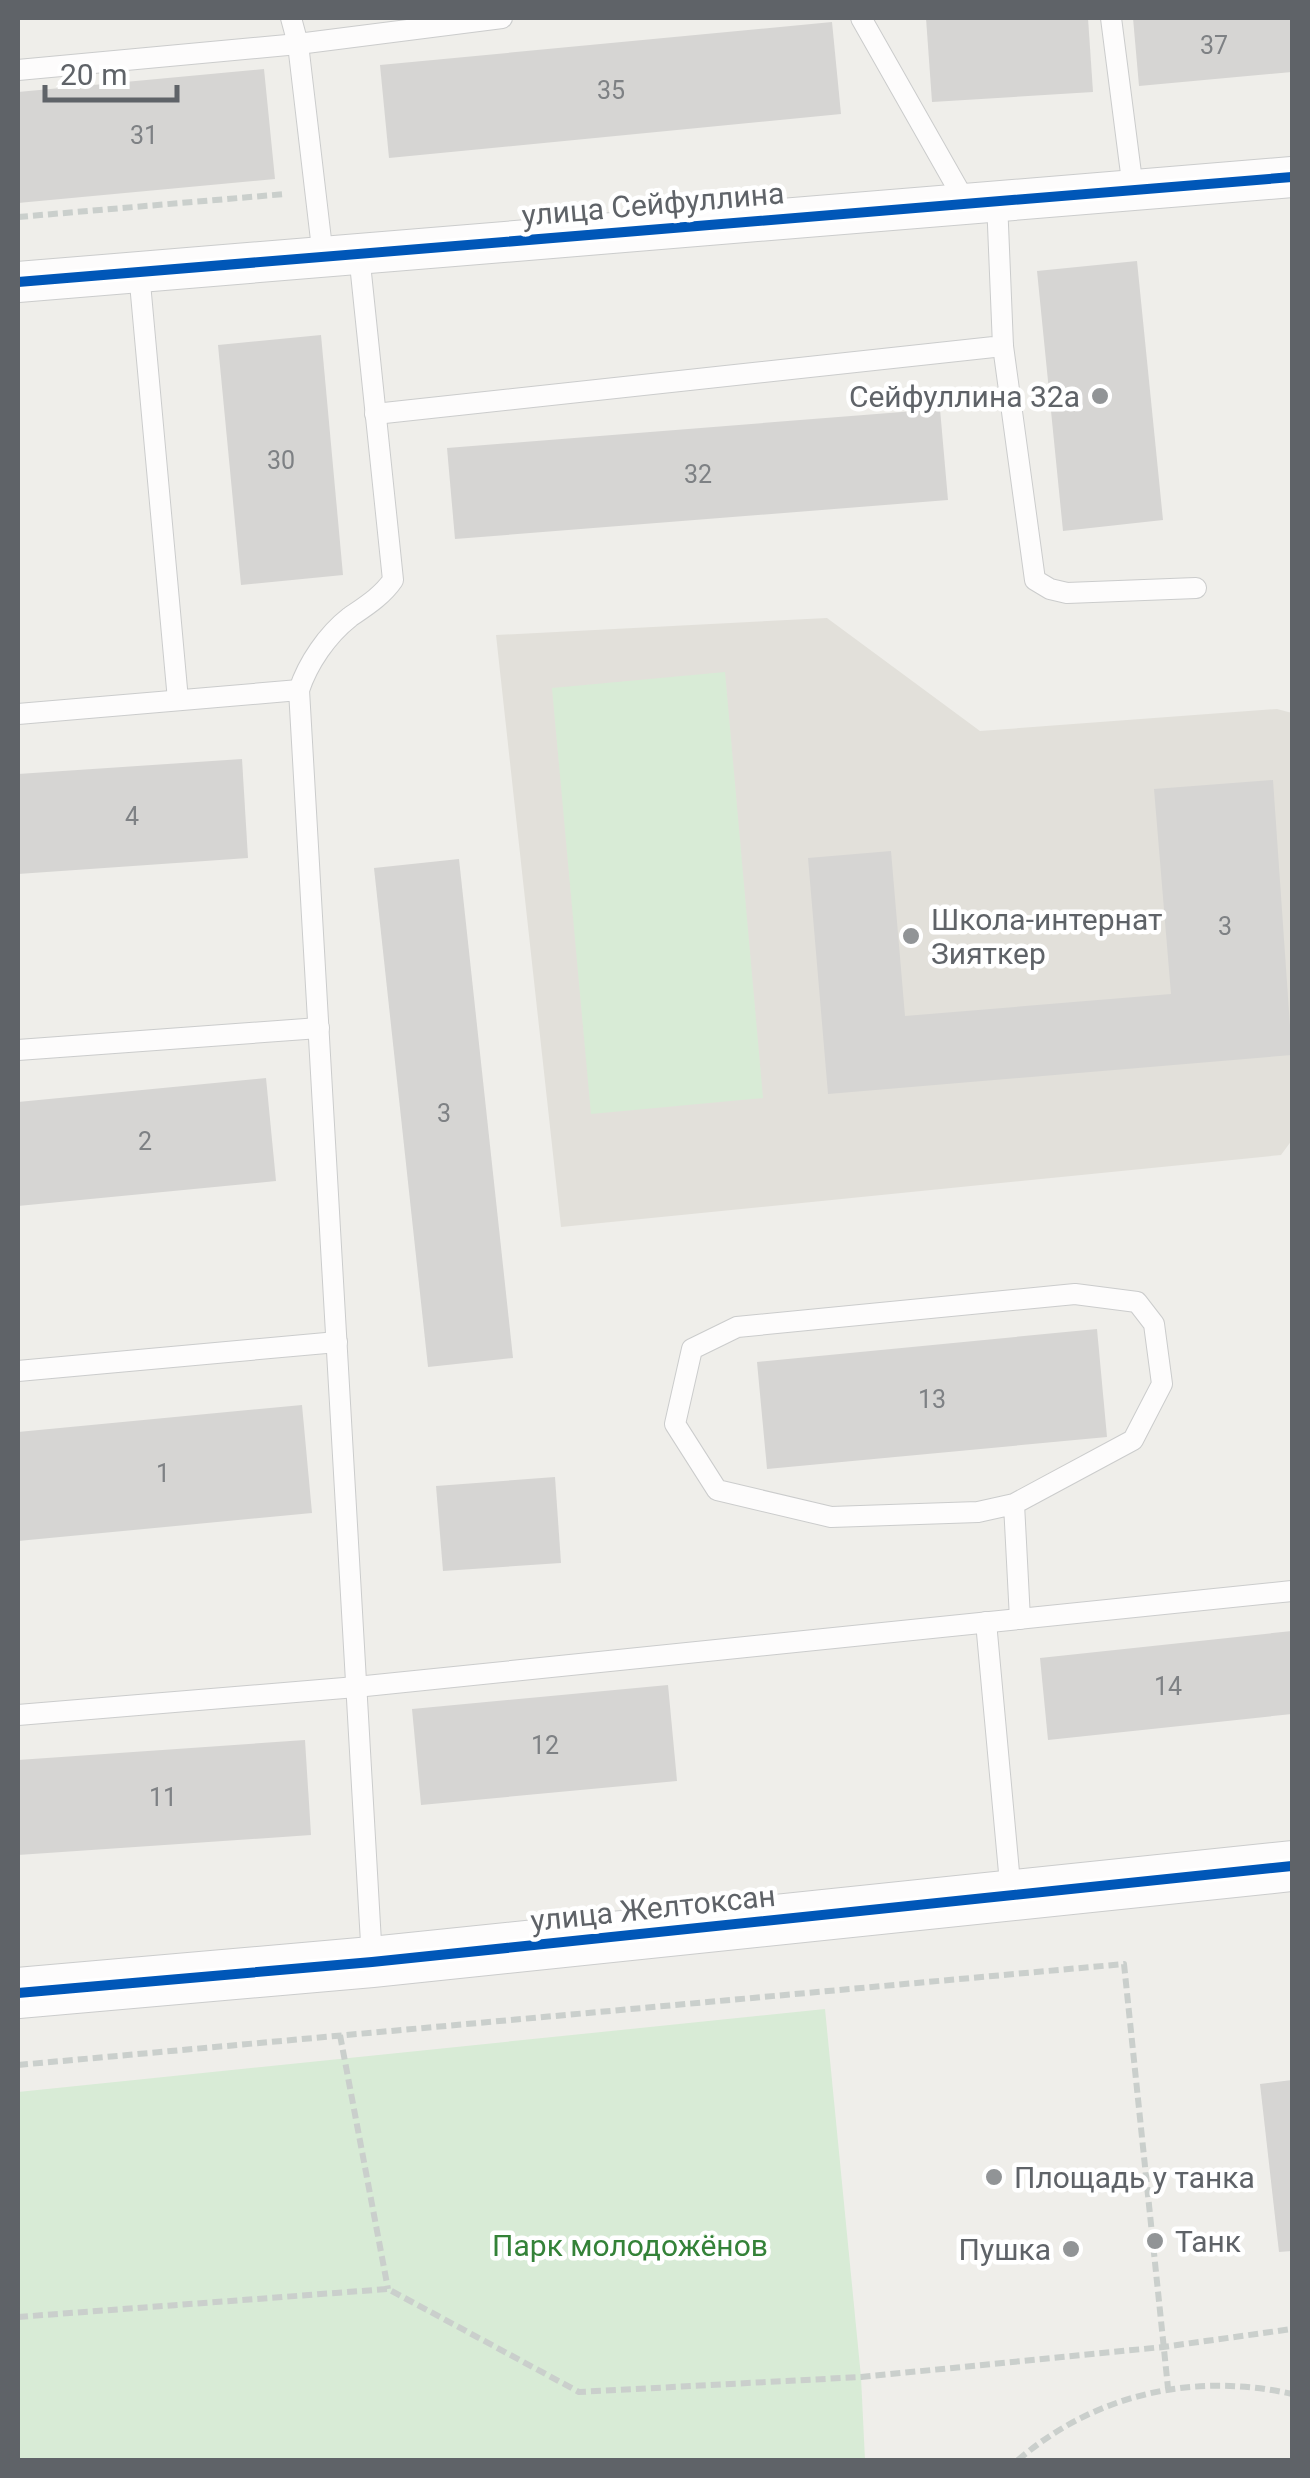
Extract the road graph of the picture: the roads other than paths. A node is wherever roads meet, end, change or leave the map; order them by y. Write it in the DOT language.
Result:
graph roads {
  1 [pos="291,18"];
  2 [pos="502,18"];
  3 [pos="861,18"];
  4 [pos="1112,18"];
  5 [pos="298,44"];
  6 [pos="18,70"];
  7 [pos="1292,176"];
  8 [pos="1133,189"];
  9 [pos="981,202"];
  10 [pos="341,255"];
  11 [pos="139,272"];
  12 [pos="18,282"];
  13 [pos="1003,346"];
  14 [pos="375,414"];
  15 [pos="1196,588"];
  16 [pos="299,690"];
  17 [pos="178,700"];
  18 [pos="18,714"];
  19 [pos="319,1028"];
  20 [pos="18,1050"];
  21 [pos="337,1342"];
  22 [pos="18,1370"];
  23 [pos="1014,1504"];
  24 [pos="1292,1591"];
  25 [pos="1020,1619"];
  26 [pos="986,1622"];
  27 [pos="356,1687"];
  28 [pos="18,1716"];
  29 [pos="1292,1866"];
  30 [pos="1012,1896"];
  31 [pos="372,1962"];
  32 [pos="18,1993"];
  1 -- 5 [label="lane"];
  2 -- 5 [label="lane"];
  3 -- 9 [label="lane"];
  4 -- 8 [label="lane"];
  5 -- 6 [label="lane"];
  5 -- 10 [label="lane"];
  7 -- 8 [label="street, улица Сейфуллина"];
  8 -- 9 [label="street, улица Сейфуллина"];
  9 -- 10 [label="street, улица Сейфуллина"];
  9 -- 13 [label="lane"];
  10 -- 11 [label="street, улица Сейфуллина"];
  10 -- 14 [label="lane"];
  11 -- 12 [label="street, улица Сейфуллина"];
  11 -- 17 [label="lane"];
  13 -- 14 [label="lane"];
  13 -- 15 [label="lane"];
  14 -- 16 [label="lane"];
  16 -- 17 [label="lane"];
  16 -- 19 [label="lane"];
  17 -- 18 [label="lane"];
  19 -- 20 [label="lane"];
  19 -- 21 [label="lane"];
  21 -- 22 [label="lane"];
  21 -- 27 [label="lane"];
  23 -- 23 [label="lane"];
  23 -- 25 [label="lane"];
  24 -- 25 [label="lane"];
  25 -- 26 [label="lane"];
  26 -- 27 [label="lane"];
  26 -- 30 [label="lane"];
  27 -- 28 [label="lane"];
  27 -- 31 [label="lane"];
  29 -- 30 [label="street, улица Желтоксан"];
  30 -- 31 [label="street, улица Желтоксан"];
  31 -- 32 [label="street, улица Желтоксан"];
}
